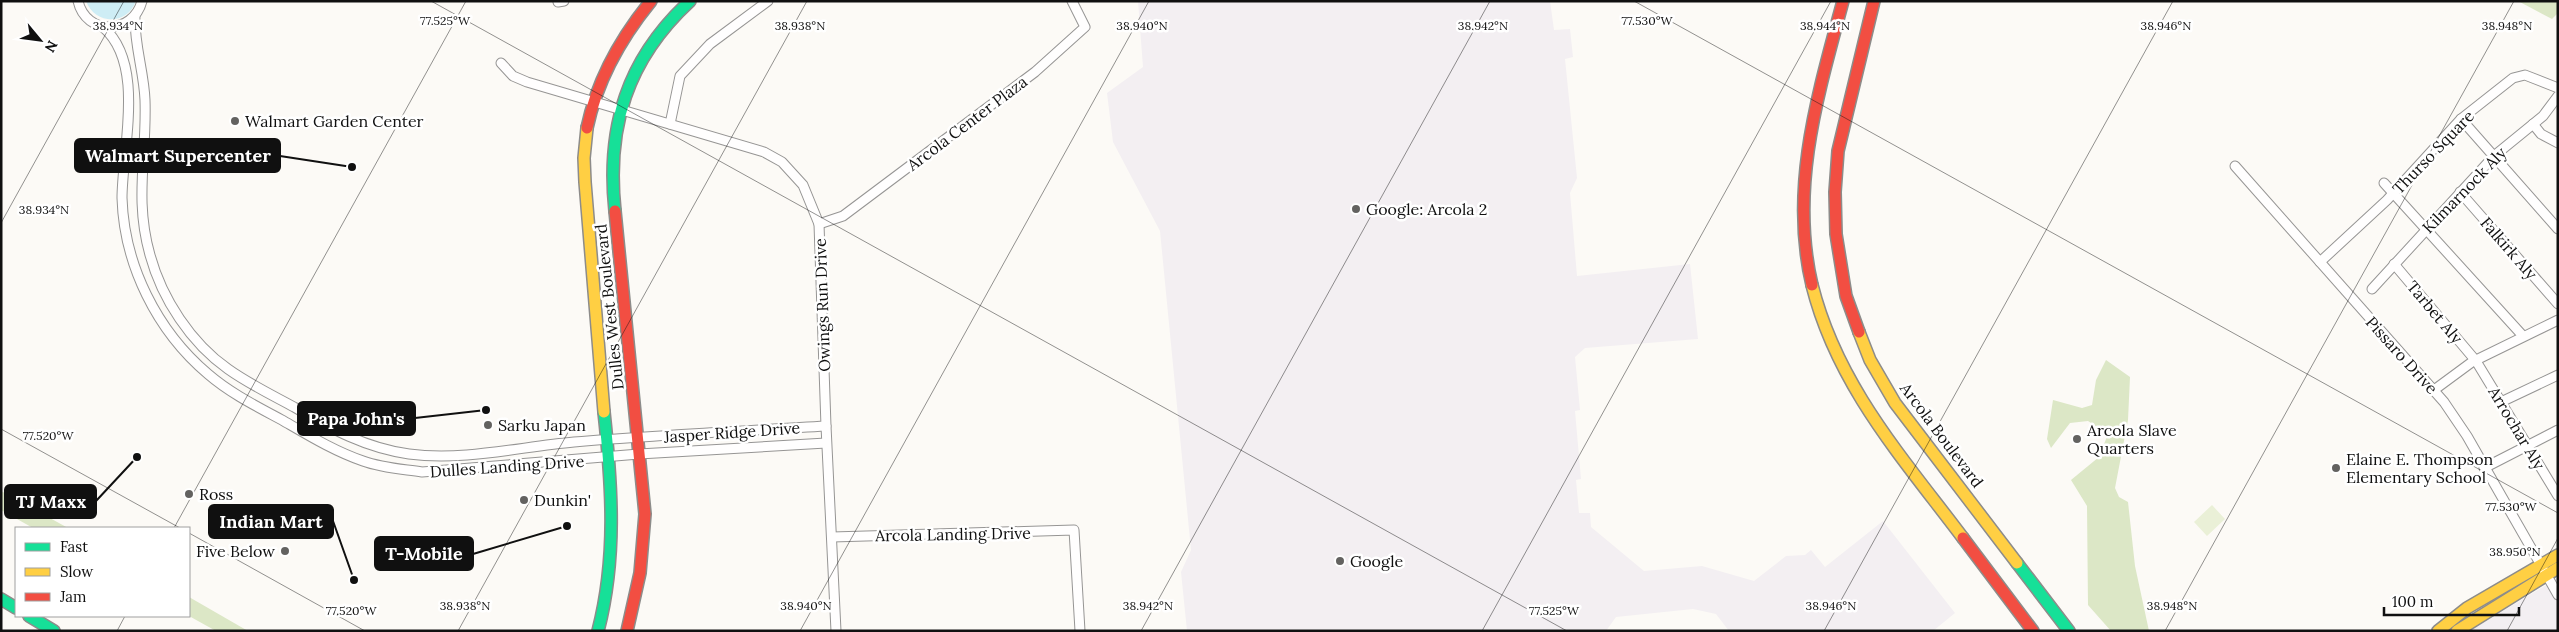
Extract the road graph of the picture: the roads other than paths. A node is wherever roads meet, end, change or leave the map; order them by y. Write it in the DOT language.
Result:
graph roads {
  1 [pos="78,1"];
  2 [pos="142,1"];
  3 [pos="651,1"];
  4 [pos="690,1"];
  5 [pos="768,1"];
  6 [pos="1072,1"];
  7 [pos="1843,1"];
  8 [pos="1874,1"];
  9 [pos="135,16"];
  10 [pos="103,27"];
  11 [pos="501,62"];
  12 [pos="2558,88"];
  13 [pos="2558,96"];
  14 [pos="594,102"];
  15 [pos="620,110"];
  16 [pos="2461,119"];
  17 [pos="670,124"];
  18 [pos="2533,124"];
  19 [pos="2558,143"];
  20 [pos="2494,156"];
  21 [pos="2235,166"];
  22 [pos="2384,183"];
  23 [pos="2460,192"];
  24 [pos="2394,193"];
  25 [pos="819,224"];
  26 [pos="2427,228"];
  27 [pos="2558,229"];
  28 [pos="2320,262"];
  29 [pos="2394,264"];
  30 [pos="2372,289"];
  31 [pos="2558,304"];
  32 [pos="2558,320"];
  33 [pos="2523,336"];
  34 [pos="2476,361"];
  35 [pos="2558,375"];
  36 [pos="2434,390"];
  37 [pos="2501,402"];
  38 [pos="826,426"];
  39 [pos="2558,430"];
  40 [pos="638,438"];
  41 [pos="606,440"];
  42 [pos="826,443"];
  43 [pos="2526,445"];
  44 [pos="640,454"];
  45 [pos="609,458"];
  46 [pos="2484,468"];
  47 [pos="2554,483"];
  48 [pos="2558,496"];
  49 [pos="832,537"];
  50 [pos="2558,555"];
  51 [pos="2540,565"];
  52 [pos="2558,568"];
  53 [pos="2546,576"];
  54 [pos="2558,595"];
  55 [pos="1,599"];
  56 [pos="15,607"];
  57 [pos="31,617"];
  58 [pos="54,631"];
  59 [pos="598,631"];
  60 [pos="627,631"];
  61 [pos="836,631"];
  62 [pos="1080,631"];
  63 [pos="2033,631"];
  64 [pos="2069,631"];
  65 [pos="2438,631"];
  66 [pos="2457,631"];
  1 -- 10 [label="street, Dulles Landing Drive"];
  2 -- 9 [label="street, Dulles Landing Drive"];
  3 -- 14 [label="street, Dulles West Boulevard"];
  4 -- 15 [label="street, Dulles West Boulevard"];
  5 -- 17 [label="street"];
  6 -- 25 [label="street, Arcola Center Plaza"];
  7 -- 63 [label="street"];
  8 -- 64 [label="street, Arcola Boulevard"];
  9 -- 10 [label="street"];
  9 -- 41 [label="street, Dulles Landing Drive"];
  10 -- 45 [label="street, Dulles Landing Drive"];
  11 -- 14 [label="street, Owings Run Drive"];
  12 -- 16 [label="street, Thurso Square"];
  13 -- 18 [label="street, Kilmarnock Aly"];
  14 -- 15 [label="street, Owings Run Drive"];
  14 -- 41 [label="street, Dulles West Boulevard"];
  15 -- 17 [label="street, Owings Run Drive"];
  15 -- 40 [label="street, Dulles West Boulevard"];
  16 -- 20 [label="street"];
  16 -- 24 [label="street, Thurso Square"];
  17 -- 25 [label="street, Owings Run Drive"];
  18 -- 19 [label="street"];
  18 -- 20 [label="street, Kilmarnock Aly"];
  20 -- 23 [label="street, Kilmarnock Aly"];
  20 -- 27 [label="street"];
  21 -- 28 [label="street, Pissaro Drive"];
  22 -- 24 [label="street"];
  23 -- 26 [label="street, Kilmarnock Aly"];
  23 -- 31 [label="street, Falkirk Aly"];
  24 -- 26 [label="street"];
  24 -- 28 [label="street, Thurso Square"];
  25 -- 38 [label="street, Owings Run Drive"];
  26 -- 29 [label="street, Kilmarnock Aly"];
  26 -- 33 [label="street"];
  28 -- 36 [label="street, Pissaro Drive"];
  29 -- 30 [label="street, Kilmarnock Aly"];
  29 -- 34 [label="street, Tarbet Aly"];
  32 -- 33 [label="street"];
  33 -- 34 [label="street"];
  34 -- 36 [label="street"];
  34 -- 37 [label="street, Arrochar Aly"];
  35 -- 37 [label="street"];
  36 -- 46 [label="street, Pissaro Drive"];
  37 -- 43 [label="street, Arrochar Aly"];
  38 -- 40 [label="street, Jasper Ridge Drive"];
  38 -- 42 [label="street, Owings Run Drive"];
  39 -- 43 [label="street"];
  40 -- 41 [label="street, Dulles Landing Drive"];
  40 -- 44 [label="street, Dulles West Boulevard"];
  41 -- 45 [label="street, Dulles West Boulevard"];
  42 -- 44 [label="street, Jasper Ridge Drive"];
  42 -- 49 [label="street, Owings Run Drive"];
  43 -- 46 [label="street"];
  43 -- 47 [label="street, Arrochar Aly"];
  44 -- 45 [label="street, Dulles Landing Drive"];
  44 -- 60 [label="street, Dulles West Boulevard"];
  45 -- 59 [label="street, Dulles West Boulevard"];
  46 -- 51 [label="street, Pissaro Drive"];
  47 -- 48 [label="street, Arrochar Aly"];
  49 -- 61 [label="street, Owings Run Drive"];
  49 -- 62 [label="street, Arcola Landing Drive"];
  50 -- 51 [label="street"];
  51 -- 53 [label="street, Pissaro Drive"];
  51 -- 65 [label="street"];
  52 -- 53 [label="street"];
  53 -- 54 [label="street, Pissaro Drive"];
  53 -- 66 [label="street"];
  55 -- 56 [label="street"];
  57 -- 58 [label="street"];
}
